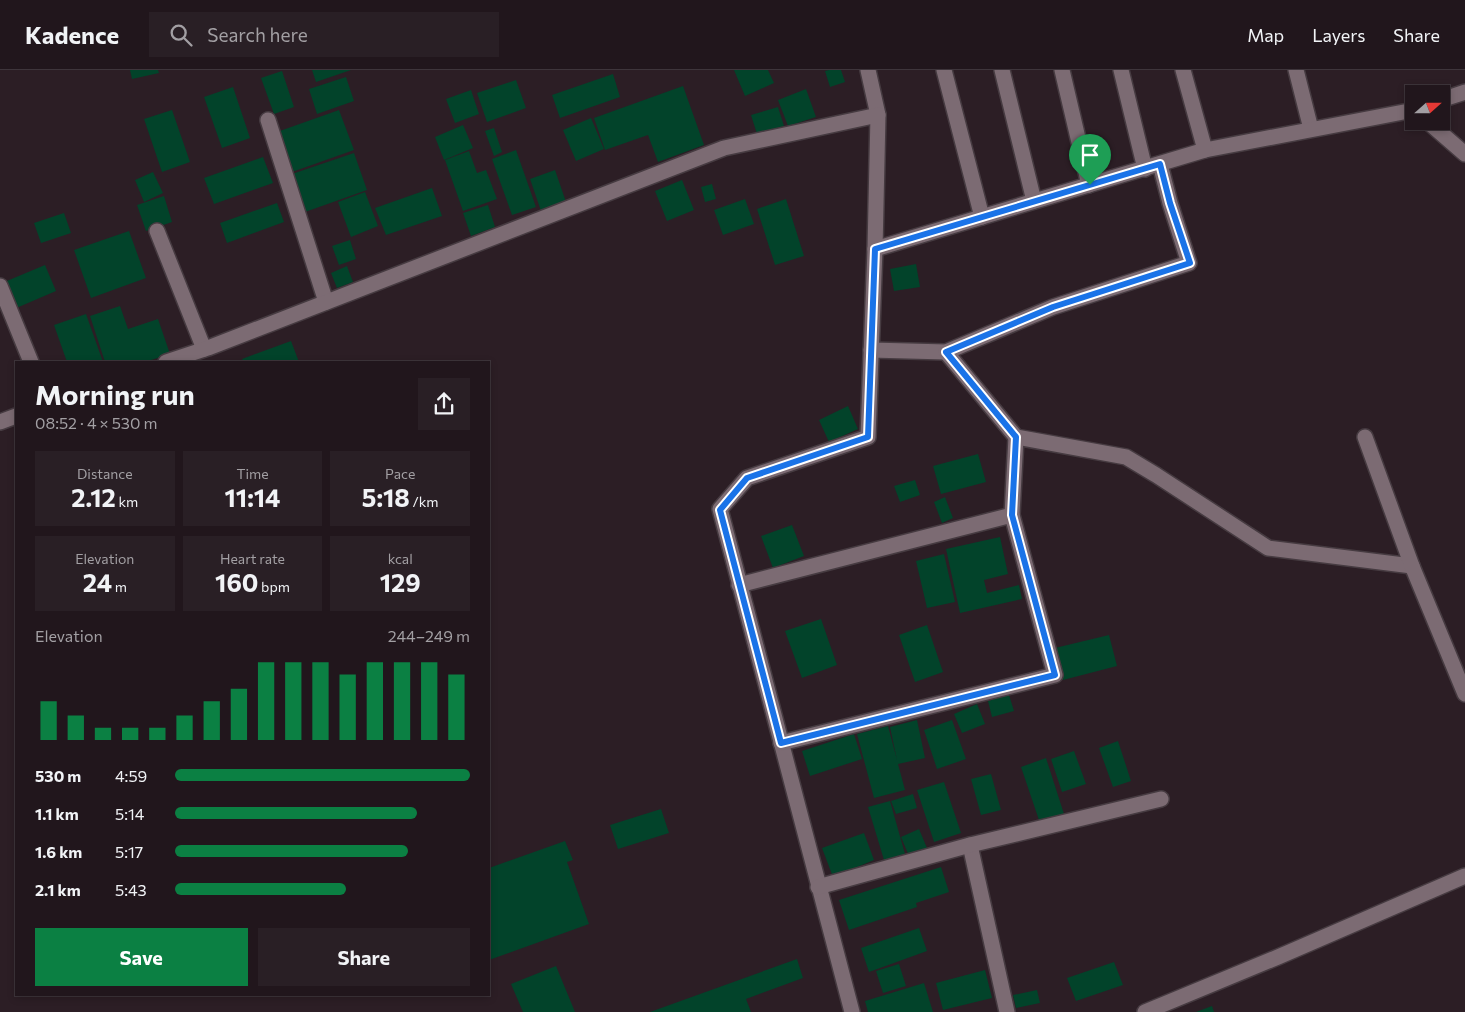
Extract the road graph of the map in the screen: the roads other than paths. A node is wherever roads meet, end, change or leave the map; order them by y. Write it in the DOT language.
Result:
graph roads {
  1 [pos="868,70"];
  2 [pos="944,70"];
  3 [pos="1002,70"];
  4 [pos="1062,70"];
  5 [pos="1121,70"];
  6 [pos="1183,70"];
  7 [pos="1296,70"];
  8 [pos="1465,92"];
  9 [pos="1450,97"];
  10 [pos="1405,111"];
  11 [pos="878,116"];
  12 [pos="268,120"];
  13 [pos="1312,129"];
  14 [pos="1437,130"];
  15 [pos="1206,150"];
  16 [pos="1465,154"];
  17 [pos="1160,164"];
  18 [pos="1145,168"];
  19 [pos="1090,185"];
  20 [pos="1034,202"];
  21 [pos="982,217"];
  22 [pos="158,231"];
  23 [pos="875,249"];
  24 [pos="0,286"];
  25 [pos="326,302"];
  26 [pos="204,349"];
  27 [pos="871,350"];
  28 [pos="946,352"];
  29 [pos="31,361"];
  30 [pos="169,361"];
  31 [pos="15,416"];
  32 [pos="0,422"];
  33 [pos="1016,437"];
  34 [pos="1365,437"];
  35 [pos="1012,515"];
  36 [pos="1412,566"];
  37 [pos="739,585"];
  38 [pos="1465,694"];
  39 [pos="781,743"];
  40 [pos="1161,799"];
  41 [pos="970,846"];
  42 [pos="1465,876"];
  43 [pos="818,887"];
  44 [pos="852,1012"];
  45 [pos="1007,1012"];
  46 [pos="1145,1012"];
  1 -- 11 [label="street"];
  2 -- 21 [label="street"];
  3 -- 20 [label="street"];
  4 -- 19 [label="street"];
  5 -- 18 [label="street"];
  6 -- 15 [label="street"];
  7 -- 13 [label="street"];
  8 -- 9 [label="street"];
  10 -- 13 [label="street"];
  11 -- 23 [label="street"];
  11 -- 25 [label="street"];
  12 -- 25 [label="street"];
  13 -- 15 [label="street"];
  14 -- 16 [label="street"];
  15 -- 17 [label="street"];
  17 -- 18 [label="street"];
  17 -- 28 [label="street"];
  18 -- 19 [label="street"];
  19 -- 20 [label="street"];
  20 -- 21 [label="street"];
  21 -- 23 [label="street"];
  22 -- 26 [label="street"];
  23 -- 27 [label="street"];
  24 -- 29 [label="street"];
  25 -- 26 [label="street"];
  26 -- 30 [label="street"];
  27 -- 28 [label="street"];
  27 -- 37 [label="street"];
  28 -- 33 [label="street"];
  31 -- 32 [label="street"];
  33 -- 35 [label="street"];
  33 -- 36 [label="street"];
  34 -- 36 [label="street"];
  35 -- 37 [label="street"];
  35 -- 39 [label="street"];
  36 -- 38 [label="street"];
  37 -- 39 [label="street"];
  39 -- 43 [label="street"];
  40 -- 41 [label="street"];
  41 -- 43 [label="street"];
  41 -- 45 [label="street"];
  42 -- 46 [label="street"];
  43 -- 44 [label="street"];
}
